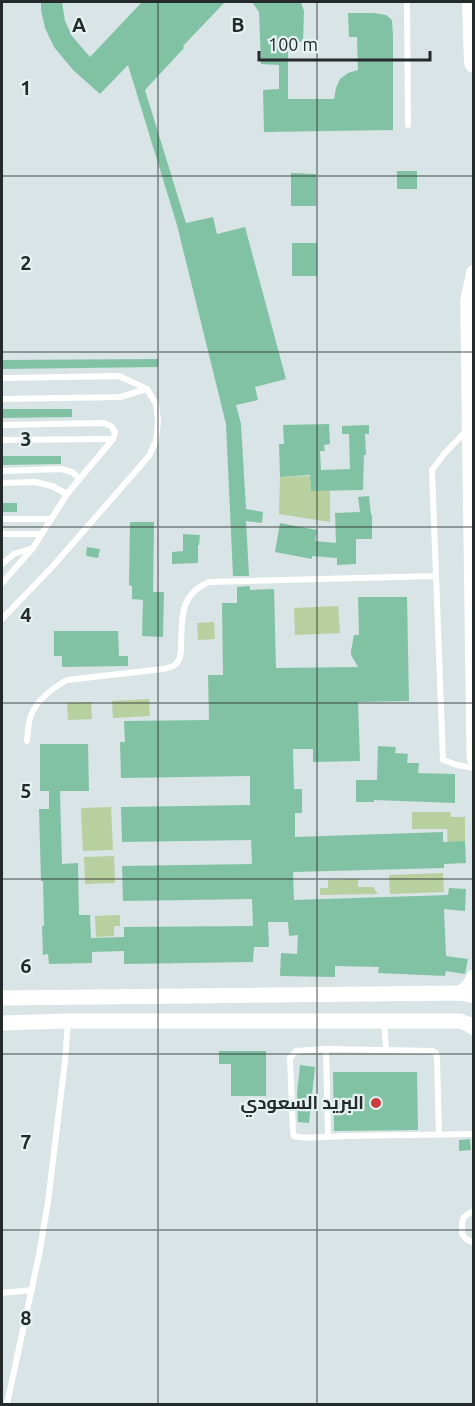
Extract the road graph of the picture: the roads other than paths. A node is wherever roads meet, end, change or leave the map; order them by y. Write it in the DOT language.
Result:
graph roads {
  1 [pos="407,2"];
  2 [pos="472,2"];
  3 [pos="474,63"];
  4 [pos="408,125"];
  5 [pos="474,272"];
  6 [pos="2,378"];
  7 [pos="147,389"];
  8 [pos="2,399"];
  9 [pos="2,425"];
  10 [pos="469,427"];
  11 [pos="112,439"];
  12 [pos="2,440"];
  13 [pos="2,471"];
  14 [pos="80,479"];
  15 [pos="2,483"];
  16 [pos="68,494"];
  17 [pos="2,519"];
  18 [pos="51,519"];
  19 [pos="2,534"];
  20 [pos="41,534"];
  21 [pos="33,548"];
  22 [pos="2,564"];
  23 [pos="436,576"];
  24 [pos="2,583"];
  25 [pos="2,619"];
  26 [pos="27,741"];
  27 [pos="474,758"];
  28 [pos="474,768"];
  29 [pos="474,977"];
  30 [pos="467,995"];
  31 [pos="2,998"];
  32 [pos="384,1020"];
  33 [pos="68,1022"];
  34 [pos="2,1023"];
  35 [pos="474,1028"];
  36 [pos="326,1049"];
  37 [pos="386,1050"];
  38 [pos="474,1134"];
  39 [pos="439,1135"];
  40 [pos="328,1136"];
  41 [pos="474,1210"];
  42 [pos="474,1243"];
  43 [pos="32,1290"];
  44 [pos="2,1293"];
  45 [pos="7,1404"];
  1 -- 4 [label="lane"];
  2 -- 3 [label="main road"];
  5 -- 10 [label="street"];
  6 -- 7 [label="lane"];
  7 -- 8 [label="lane"];
  7 -- 25 [label="lane"];
  9 -- 11 [label="lane"];
  10 -- 23 [label="lane"];
  10 -- 27 [label="street"];
  11 -- 12 [label="lane"];
  11 -- 14 [label="lane"];
  13 -- 14 [label="lane"];
  14 -- 16 [label="lane"];
  15 -- 16 [label="lane"];
  16 -- 18 [label="lane"];
  17 -- 18 [label="lane"];
  18 -- 20 [label="lane"];
  19 -- 20 [label="lane"];
  20 -- 21 [label="lane"];
  21 -- 22 [label="lane"];
  21 -- 24 [label="lane"];
  23 -- 26 [label="lane"];
  23 -- 28 [label="lane"];
  29 -- 30 [label="street"];
  30 -- 31 [label="street"];
  32 -- 33 [label="street"];
  32 -- 35 [label="street"];
  32 -- 37 [label="lane"];
  33 -- 34 [label="street"];
  33 -- 43 [label="lane"];
  36 -- 37 [label="lane"];
  36 -- 40 [label="lane"];
  36 -- 40 [label="lane"];
  37 -- 39 [label="lane"];
  38 -- 39 [label="lane"];
  39 -- 40 [label="lane"];
  41 -- 42 [label="lane"];
  43 -- 44 [label="lane"];
  43 -- 45 [label="lane"];
}
